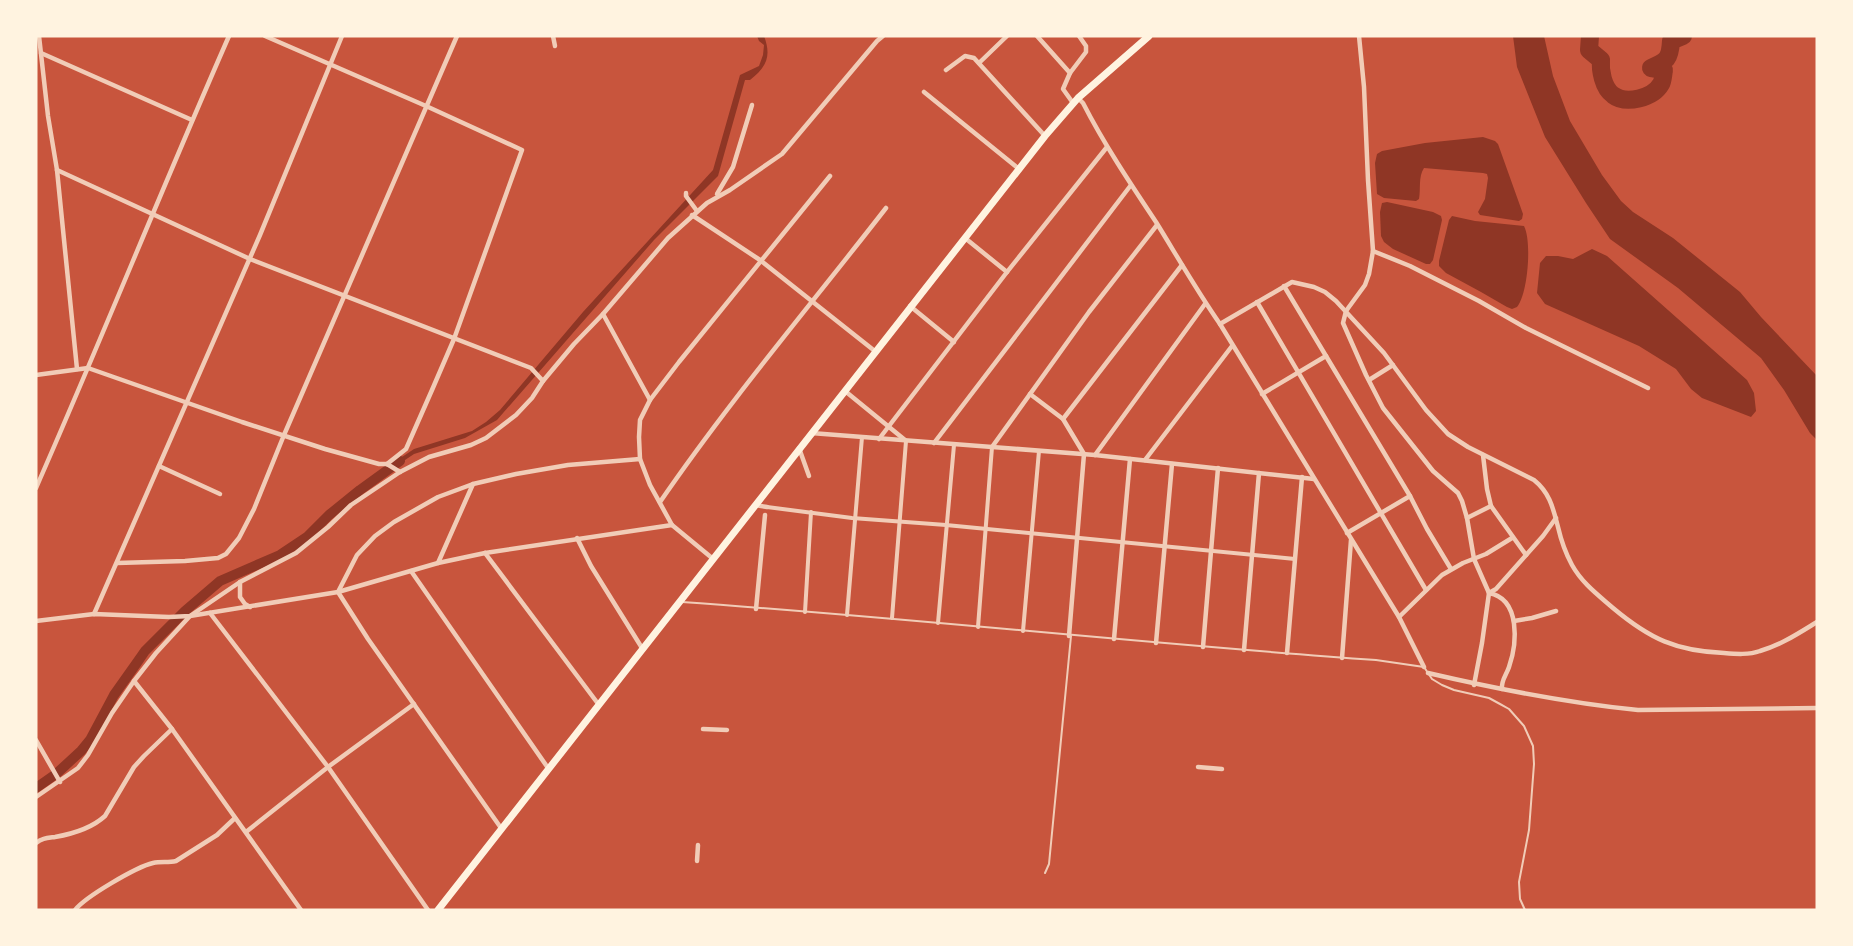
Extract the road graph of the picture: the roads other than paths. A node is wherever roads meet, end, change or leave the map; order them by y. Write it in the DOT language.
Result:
graph roads {
  1 [pos="39,36"];
  2 [pos="229,36"];
  3 [pos="265,36"];
  4 [pos="342,36"];
  5 [pos="457,36"];
  6 [pos="553,36"];
  7 [pos="883,36"];
  8 [pos="1007,36"];
  9 [pos="1037,36"];
  10 [pos="1079,36"];
  11 [pos="1149,36"];
  12 [pos="1359,36"];
  13 [pos="555,46"];
  14 [pos="41,53"];
  15 [pos="979,63"];
  16 [pos="330,64"];
  17 [pos="946,70"];
  18 [pos="1070,73"];
  19 [pos="924,92"];
  20 [pos="1075,101"];
  21 [pos="752,105"];
  22 [pos="426,106"];
  23 [pos="192,120"];
  24 [pos="1045,136"];
  25 [pos="1107,147"];
  26 [pos="1019,169"];
  27 [pos="57,170"];
  28 [pos="830,176"];
  29 [pos="1131,185"];
  30 [pos="686,194"];
  31 [pos="716,196"];
  32 [pos="695,208"];
  33 [pos="886,208"];
  34 [pos="153,215"];
  35 [pos="692,215"];
  36 [pos="1157,225"];
  37 [pos="965,238"];
  38 [pos="1373,251"];
  39 [pos="250,258"];
  40 [pos="760,260"];
  41 [pos="1182,265"];
  42 [pos="1007,272"];
  43 [pos="1284,286"];
  44 [pos="344,296"];
  45 [pos="813,302"];
  46 [pos="1257,302"];
  47 [pos="1205,304"];
  48 [pos="910,306"];
  49 [pos="1346,311"];
  50 [pos="603,314"];
  51 [pos="1220,324"];
  52 [pos="454,339"];
  53 [pos="954,342"];
  54 [pos="1233,346"];
  55 [pos="876,352"];
  56 [pos="1326,356"];
  57 [pos="1393,365"];
  58 [pos="88,368"];
  59 [pos="77,369"];
  60 [pos="1298,373"];
  61 [pos="36,375"];
  62 [pos="541,379"];
  63 [pos="1369,380"];
  64 [pos="1648,388"];
  65 [pos="845,391"];
  66 [pos="1030,394"];
  67 [pos="1262,394"];
  68 [pos="650,400"];
  69 [pos="186,403"];
  70 [pos="1063,419"];
  71 [pos="888,427"];
  72 [pos="811,432"];
  73 [pos="284,435"];
  74 [pos="862,437"];
  75 [pos="879,439"];
  76 [pos="906,441"];
  77 [pos="934,443"];
  78 [pos="954,444"];
  79 [pos="992,447"];
  80 [pos="799,448"];
  81 [pos="1039,451"];
  82 [pos="1084,454"];
  83 [pos="1095,455"];
  84 [pos="1483,455"];
  85 [pos="640,459"];
  86 [pos="1130,459"];
  87 [pos="1144,460"];
  88 [pos="387,464"];
  89 [pos="1172,464"];
  90 [pos="159,466"];
  91 [pos="1218,468"];
  92 [pos="400,472"];
  93 [pos="1259,473"];
  94 [pos="809,476"];
  95 [pos="1302,477"];
  96 [pos="1314,478"];
  97 [pos="473,484"];
  98 [pos="36,488"];
  99 [pos="220,494"];
  100 [pos="1410,496"];
  101 [pos="660,502"];
  102 [pos="754,505"];
  103 [pos="1491,506"];
  104 [pos="767,507"];
  105 [pos="811,513"];
  106 [pos="1382,513"];
  107 [pos="765,515"];
  108 [pos="856,518"];
  109 [pos="1467,518"];
  110 [pos="1556,518"];
  111 [pos="900,521"];
  112 [pos="672,525"];
  113 [pos="946,525"];
  114 [pos="986,529"];
  115 [pos="1347,533"];
  116 [pos="1032,534"];
  117 [pos="1077,537"];
  118 [pos="577,538"];
  119 [pos="1512,538"];
  120 [pos="1351,540"];
  121 [pos="1122,542"];
  122 [pos="1165,545"];
  123 [pos="1211,550"];
  124 [pos="485,553"];
  125 [pos="1252,555"];
  126 [pos="1526,555"];
  127 [pos="712,558"];
  128 [pos="1295,559"];
  129 [pos="1474,559"];
  130 [pos="117,563"];
  131 [pos="438,563"];
  132 [pos="1451,569"];
  133 [pos="411,571"];
  134 [pos="240,582"];
  135 [pos="1426,590"];
  136 [pos="338,592"];
  137 [pos="1489,593"];
  138 [pos="680,602"];
  139 [pos="250,607"];
  140 [pos="756,609"];
  141 [pos="1556,611"];
  142 [pos="805,612"];
  143 [pos="210,613"];
  144 [pos="94,614"];
  145 [pos="848,615"];
  146 [pos="190,616"];
  147 [pos="1399,617"];
  148 [pos="892,618"];
  149 [pos="36,621"];
  150 [pos="1514,621"];
  151 [pos="1817,622"];
  152 [pos="938,623"];
  153 [pos="978,627"];
  154 [pos="1023,631"];
  155 [pos="1070,636"];
  156 [pos="1114,639"];
  157 [pos="1156,643"];
  158 [pos="1203,647"];
  159 [pos="642,648"];
  160 [pos="1244,650"];
  161 [pos="1287,654"];
  162 [pos="1342,657"];
  163 [pos="1424,667"];
  164 [pos="1428,673"];
  165 [pos="134,681"];
  166 [pos="1474,685"];
  167 [pos="1502,689"];
  168 [pos="414,704"];
  169 [pos="599,705"];
  170 [pos="1817,708"];
  171 [pos="172,729"];
  172 [pos="703,729"];
  173 [pos="727,730"];
  174 [pos="36,740"];
  175 [pos="328,767"];
  176 [pos="1198,767"];
  177 [pos="548,768"];
  178 [pos="1222,769"];
  179 [pos="59,780"];
  180 [pos="36,797"];
  181 [pos="235,818"];
  182 [pos="501,828"];
  183 [pos="246,832"];
  184 [pos="36,843"];
  185 [pos="698,845"];
  186 [pos="697,861"];
  187 [pos="1045,873"];
  188 [pos="75,910"];
  189 [pos="301,910"];
  190 [pos="428,910"];
  191 [pos="438,910"];
  192 [pos="1525,910"];
  1 -- 14 [label="street"];
  2 -- 23 [label="street"];
  3 -- 16 [label="street"];
  4 -- 16 [label="street"];
  5 -- 22 [label="street"];
  6 -- 13 [label="street"];
  7 -- 31 [label="street"];
  8 -- 15 [label="street"];
  9 -- 18 [label="street"];
  10 -- 18 [label="street"];
  11 -- 20 [label="main road"];
  12 -- 38 [label="street"];
  14 -- 23 [label="street"];
  14 -- 27 [label="street"];
  15 -- 17 [label="street"];
  15 -- 24 [label="street"];
  16 -- 22 [label="street"];
  16 -- 39 [label="street"];
  18 -- 20 [label="street"];
  19 -- 26 [label="street"];
  20 -- 24 [label="main road"];
  20 -- 25 [label="street"];
  21 -- 31 [label="street"];
  22 -- 44 [label="street"];
  22 -- 52 [label="street"];
  23 -- 34 [label="street"];
  24 -- 26 [label="main road"];
  25 -- 29 [label="street"];
  25 -- 42 [label="street"];
  26 -- 37 [label="main road"];
  27 -- 34 [label="street"];
  27 -- 59 [label="street"];
  28 -- 40 [label="street"];
  29 -- 36 [label="street"];
  29 -- 77 [label="street"];
  30 -- 32 [label="street"];
  31 -- 32 [label="street"];
  32 -- 35 [label="street"];
  33 -- 45 [label="street"];
  34 -- 39 [label="street"];
  34 -- 58 [label="street"];
  35 -- 40 [label="street"];
  35 -- 50 [label="street"];
  36 -- 41 [label="street"];
  36 -- 66 [label="street"];
  37 -- 42 [label="street"];
  37 -- 48 [label="main road"];
  38 -- 49 [label="street"];
  38 -- 64 [label="street"];
  39 -- 44 [label="street"];
  39 -- 69 [label="street"];
  40 -- 45 [label="street"];
  40 -- 68 [label="street"];
  41 -- 47 [label="street"];
  41 -- 70 [label="street"];
  42 -- 53 [label="street"];
  43 -- 46 [label="street"];
  43 -- 49 [label="street"];
  43 -- 56 [label="street"];
  44 -- 52 [label="street"];
  44 -- 73 [label="street"];
  45 -- 55 [label="street"];
  45 -- 101 [label="street"];
  46 -- 51 [label="street"];
  46 -- 60 [label="street"];
  47 -- 51 [label="street"];
  47 -- 83 [label="street"];
  48 -- 53 [label="street"];
  48 -- 55 [label="main road"];
  49 -- 57 [label="street"];
  49 -- 63 [label="street"];
  50 -- 62 [label="street"];
  50 -- 68 [label="street"];
  51 -- 54 [label="street"];
  52 -- 62 [label="street"];
  52 -- 88 [label="street"];
  53 -- 71 [label="street"];
  54 -- 67 [label="street"];
  54 -- 87 [label="street"];
  55 -- 65 [label="main road"];
  56 -- 60 [label="street"];
  56 -- 100 [label="street"];
  57 -- 63 [label="street"];
  57 -- 84 [label="street"];
  58 -- 59 [label="street"];
  58 -- 69 [label="street"];
  58 -- 98 [label="street"];
  59 -- 61 [label="street"];
  60 -- 67 [label="street"];
  60 -- 106 [label="street"];
  62 -- 92 [label="street"];
  63 -- 109 [label="street"];
  65 -- 71 [label="street"];
  65 -- 72 [label="main road"];
  66 -- 70 [label="street"];
  66 -- 79 [label="street"];
  67 -- 96 [label="street"];
  68 -- 85 [label="street"];
  69 -- 73 [label="street"];
  69 -- 90 [label="street"];
  70 -- 82 [label="street"];
  71 -- 75 [label="street"];
  71 -- 76 [label="street"];
  72 -- 74 [label="street"];
  72 -- 80 [label="main road"];
  73 -- 88 [label="street"];
  73 -- 130 [label="street"];
  74 -- 75 [label="street"];
  74 -- 108 [label="street"];
  75 -- 76 [label="street"];
  76 -- 77 [label="street"];
  76 -- 111 [label="street"];
  77 -- 78 [label="street"];
  78 -- 79 [label="street"];
  78 -- 113 [label="street"];
  79 -- 81 [label="street"];
  79 -- 114 [label="street"];
  80 -- 94 [label="street"];
  80 -- 102 [label="main road"];
  81 -- 82 [label="street"];
  81 -- 116 [label="street"];
  82 -- 83 [label="street"];
  82 -- 117 [label="street"];
  83 -- 86 [label="street"];
  84 -- 103 [label="street"];
  84 -- 110 [label="street"];
  85 -- 97 [label="street"];
  85 -- 101 [label="street"];
  86 -- 87 [label="street"];
  86 -- 121 [label="street"];
  87 -- 89 [label="street"];
  88 -- 92 [label="street"];
  89 -- 91 [label="street"];
  89 -- 122 [label="street"];
  90 -- 99 [label="street"];
  90 -- 130 [label="street"];
  91 -- 93 [label="street"];
  91 -- 123 [label="street"];
  92 -- 134 [label="street"];
  93 -- 95 [label="street"];
  93 -- 125 [label="street"];
  95 -- 96 [label="street"];
  95 -- 128 [label="street"];
  96 -- 115 [label="street"];
  97 -- 131 [label="street"];
  97 -- 136 [label="street"];
  100 -- 106 [label="street"];
  100 -- 132 [label="street"];
  101 -- 112 [label="street"];
  102 -- 104 [label="street"];
  102 -- 127 [label="main road"];
  103 -- 109 [label="street"];
  103 -- 119 [label="street"];
  104 -- 105 [label="street"];
  105 -- 108 [label="street"];
  105 -- 142 [label="street"];
  106 -- 115 [label="street"];
  106 -- 135 [label="street"];
  107 -- 140 [label="street"];
  108 -- 111 [label="street"];
  108 -- 145 [label="street"];
  109 -- 129 [label="street"];
  110 -- 126 [label="street"];
  110 -- 151 [label="street"];
  111 -- 113 [label="street"];
  111 -- 148 [label="street"];
  112 -- 118 [label="street"];
  112 -- 127 [label="street"];
  113 -- 114 [label="street"];
  113 -- 152 [label="street"];
  114 -- 116 [label="street"];
  114 -- 153 [label="street"];
  115 -- 120 [label="street"];
  116 -- 117 [label="street"];
  116 -- 154 [label="street"];
  117 -- 121 [label="street"];
  117 -- 155 [label="street"];
  118 -- 124 [label="street"];
  118 -- 159 [label="street"];
  119 -- 126 [label="street"];
  119 -- 129 [label="street"];
  120 -- 147 [label="street"];
  120 -- 162 [label="street"];
  121 -- 122 [label="street"];
  121 -- 156 [label="street"];
  122 -- 123 [label="street"];
  122 -- 157 [label="street"];
  123 -- 125 [label="street"];
  123 -- 158 [label="street"];
  124 -- 131 [label="street"];
  124 -- 169 [label="street"];
  125 -- 128 [label="street"];
  125 -- 160 [label="street"];
  126 -- 137 [label="street"];
  127 -- 138 [label="main road"];
  128 -- 161 [label="street"];
  129 -- 132 [label="street"];
  129 -- 137 [label="street"];
  130 -- 144 [label="street"];
  131 -- 133 [label="street"];
  132 -- 135 [label="street"];
  133 -- 136 [label="street"];
  133 -- 177 [label="street"];
  134 -- 139 [label="street"];
  134 -- 146 [label="street"];
  135 -- 147 [label="street"];
  136 -- 139 [label="street"];
  136 -- 168 [label="street"];
  137 -- 150 [label="street"];
  137 -- 166 [label="street"];
  138 -- 140 [label="lane"];
  138 -- 159 [label="main road"];
  139 -- 143 [label="street"];
  140 -- 142 [label="lane"];
  141 -- 150 [label="street"];
  142 -- 145 [label="lane"];
  143 -- 146 [label="street"];
  143 -- 175 [label="street"];
  144 -- 146 [label="street"];
  144 -- 149 [label="street"];
  145 -- 148 [label="lane"];
  146 -- 165 [label="street"];
  147 -- 163 [label="street"];
  148 -- 152 [label="lane"];
  150 -- 167 [label="street"];
  152 -- 153 [label="lane"];
  153 -- 154 [label="lane"];
  154 -- 155 [label="lane"];
  155 -- 156 [label="lane"];
  155 -- 187 [label="lane"];
  156 -- 157 [label="lane"];
  157 -- 158 [label="lane"];
  158 -- 160 [label="lane"];
  159 -- 169 [label="main road"];
  160 -- 161 [label="lane"];
  161 -- 162 [label="lane"];
  162 -- 163 [label="lane"];
  163 -- 164 [label="lane"];
  164 -- 166 [label="street"];
  164 -- 192 [label="lane"];
  165 -- 171 [label="street"];
  165 -- 179 [label="street"];
  166 -- 167 [label="street"];
  167 -- 170 [label="street"];
  168 -- 175 [label="street"];
  168 -- 182 [label="street"];
  169 -- 177 [label="main road"];
  171 -- 181 [label="street"];
  171 -- 184 [label="street"];
  172 -- 173 [label="street"];
  174 -- 179 [label="street"];
  175 -- 183 [label="street"];
  175 -- 190 [label="street"];
  176 -- 178 [label="street"];
  177 -- 182 [label="main road"];
  179 -- 180 [label="street"];
  181 -- 183 [label="street"];
  181 -- 188 [label="street"];
  182 -- 191 [label="main road"];
  183 -- 189 [label="street"];
  185 -- 186 [label="street"];
}
